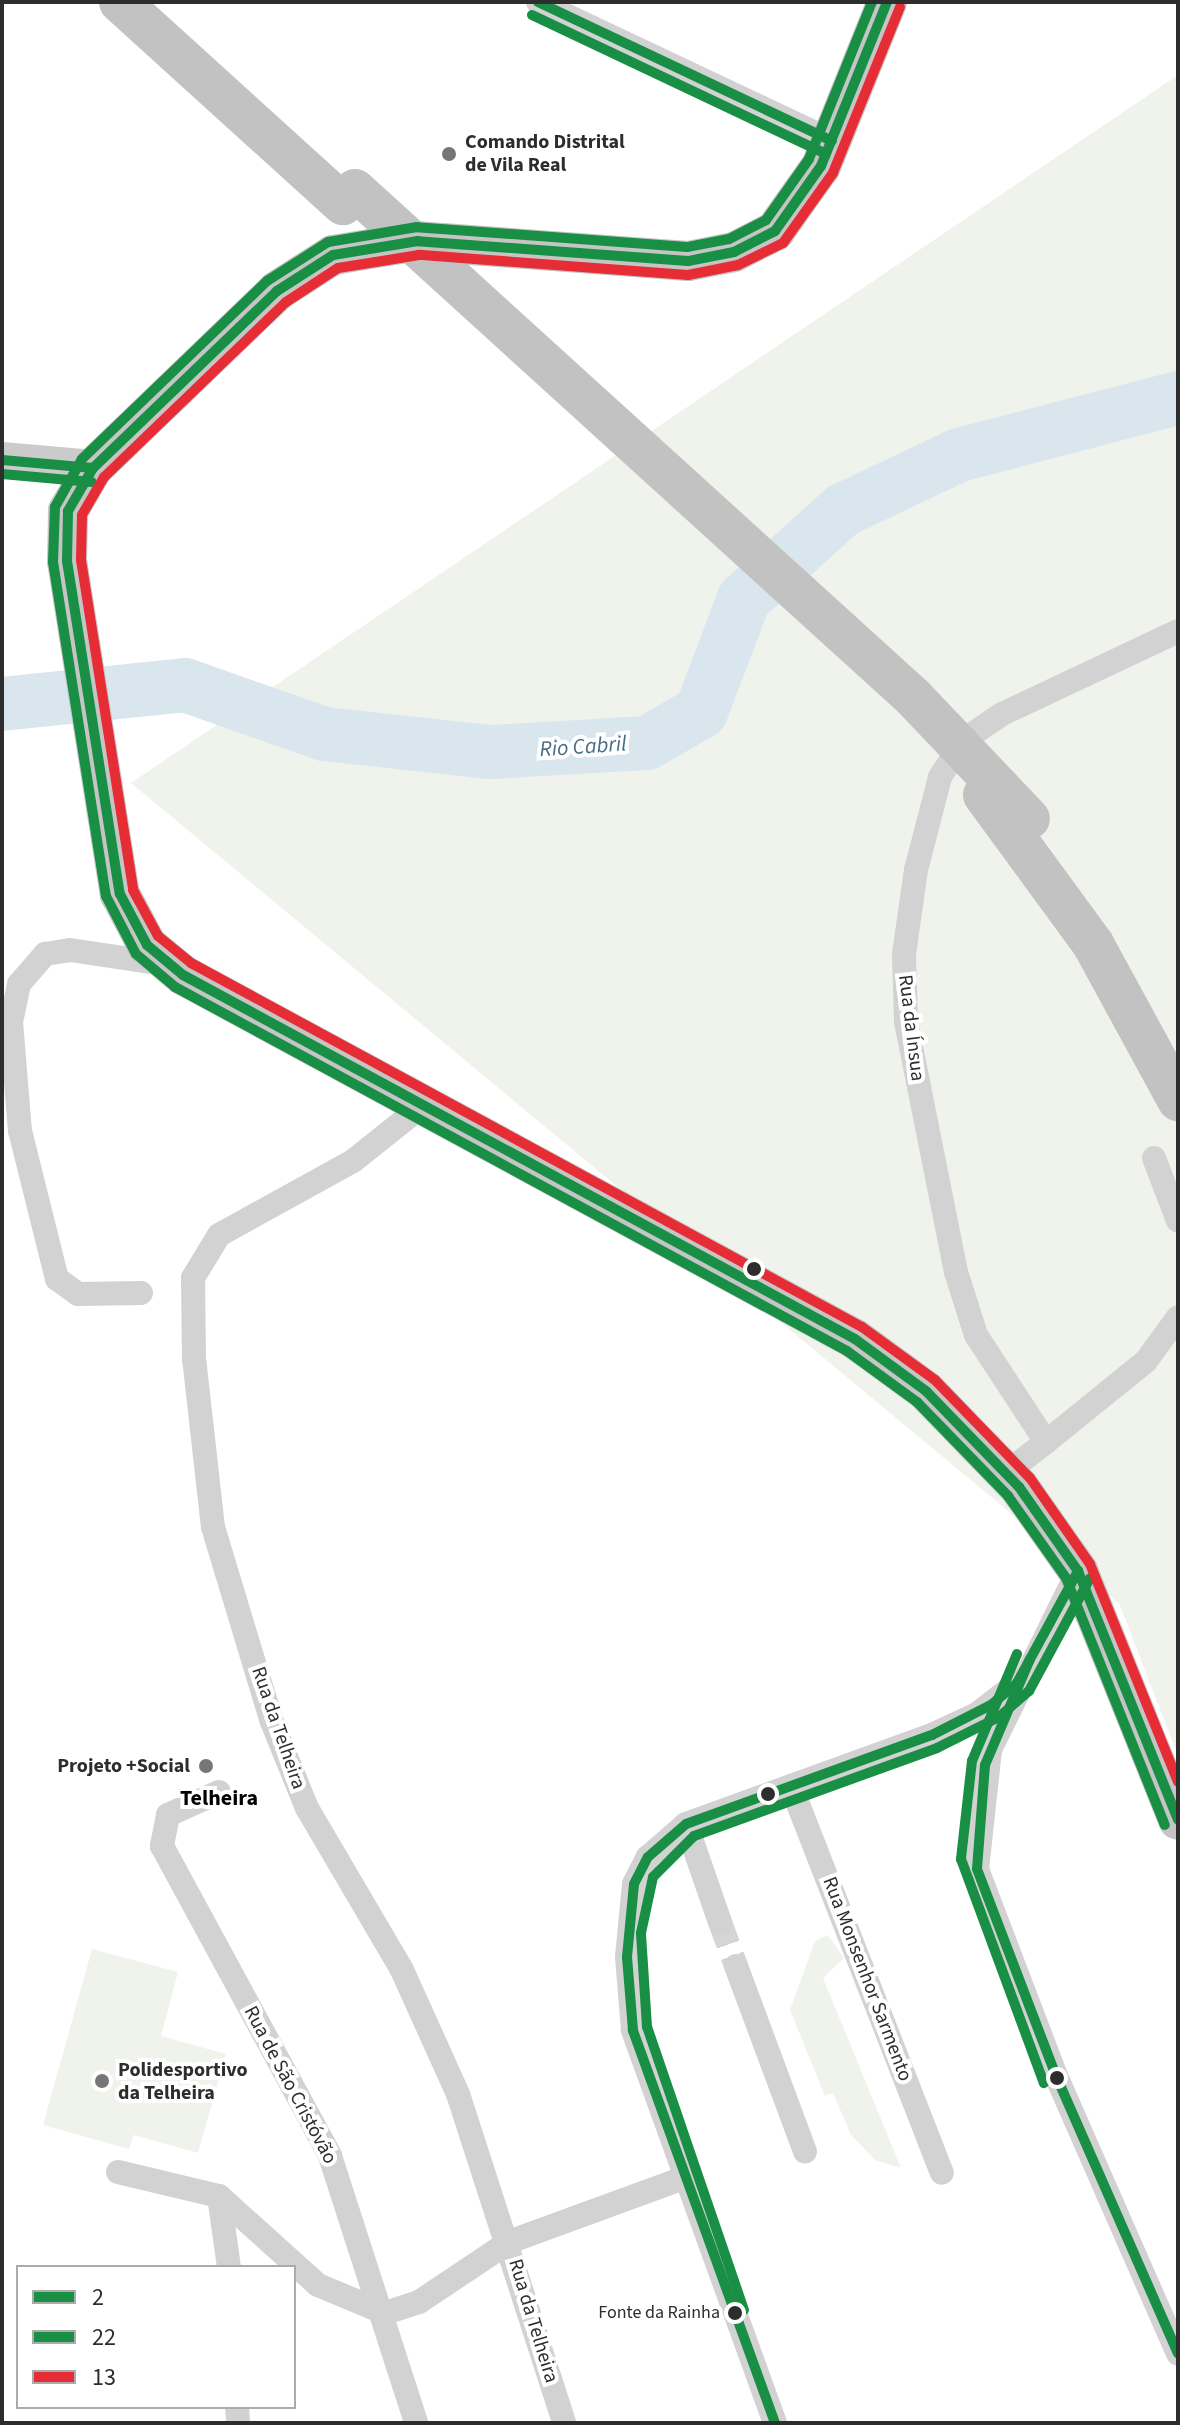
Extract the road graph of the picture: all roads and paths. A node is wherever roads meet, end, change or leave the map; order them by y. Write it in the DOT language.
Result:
graph roads {
  1 [pos="120,2"];
  2 [pos="145,2"];
  3 [pos="538,2"];
  4 [pos="887,2"];
  5 [pos="832,141"];
  6 [pos="349,197"];
  7 [pos="2,460"];
  8 [pos="93,468"];
  9 [pos="1178,631"];
  10 [pos="1022,825"];
  11 [pos="170,965"];
  12 [pos="1178,1049"];
  13 [pos="1178,1100"];
  14 [pos="422,1106"];
  15 [pos="1154,1158"];
  16 [pos="1178,1221"];
  17 [pos="141,1293"];
  18 [pos="1178,1317"];
  19 [pos="1046,1442"];
  20 [pos="1006,1473"];
  21 [pos="1078,1571"];
  22 [pos="1017,1683"];
  23 [pos="791,1786"];
  24 [pos="219,1792"];
  25 [pos="1178,1820"];
  26 [pos="686,1824"];
  27 [pos="720,1922"];
  28 [pos="736,1966"];
  29 [pos="805,2152"];
  30 [pos="118,2172"];
  31 [pos="942,2173"];
  32 [pos="684,2178"];
  33 [pos="219,2196"];
  34 [pos="509,2242"];
  35 [pos="229,2265"];
  36 [pos="296,2265"];
  37 [pos="296,2265"];
  38 [pos="385,2313"];
  39 [pos="1178,2354"];
  40 [pos="416,2423"];
  41 [pos="564,2423"];
  42 [pos="775,2423"];
  1 -- 6 [label="highway"];
  2 -- 6 [label="highway"];
  3 -- 5 [label="street"];
  4 -- 5 [label="main road"];
  5 -- 8 [label="main road"];
  6 -- 10 [label="highway"];
  6 -- 10 [label="highway, bridge"];
  7 -- 8 [label="main road"];
  8 -- 11 [label="main road"];
  9 -- 19 [label="street, Rua da Ínsua"];
  10 -- 12 [label="highway"];
  10 -- 13 [label="highway"];
  11 -- 14 [label="main road"];
  11 -- 17 [label="street"];
  14 -- 20 [label="main road"];
  14 -- 34 [label="street, Rua da Telheira"];
  15 -- 16 [label="street"];
  18 -- 19 [label="street"];
  19 -- 20 [label="street"];
  20 -- 21 [label="main road"];
  21 -- 22 [label="street"];
  21 -- 25 [label="main road"];
  22 -- 23 [label="street"];
  22 -- 39 [label="street"];
  23 -- 26 [label="street"];
  23 -- 31 [label="street, Rua Monsenhor Sarmento"];
  24 -- 38 [label="street, Rua de São Cristóvão"];
  26 -- 27 [label="street"];
  26 -- 32 [label="street"];
  28 -- 29 [label="street"];
  30 -- 33 [label="street"];
  32 -- 34 [label="street"];
  32 -- 42 [label="street"];
  33 -- 35 [label="street"];
  33 -- 36 [label="street"];
  34 -- 38 [label="street"];
  34 -- 41 [label="street, Rua da Telheira"];
  37 -- 38 [label="street"];
  38 -- 40 [label="street, Rua de São Cristóvão"];
}
